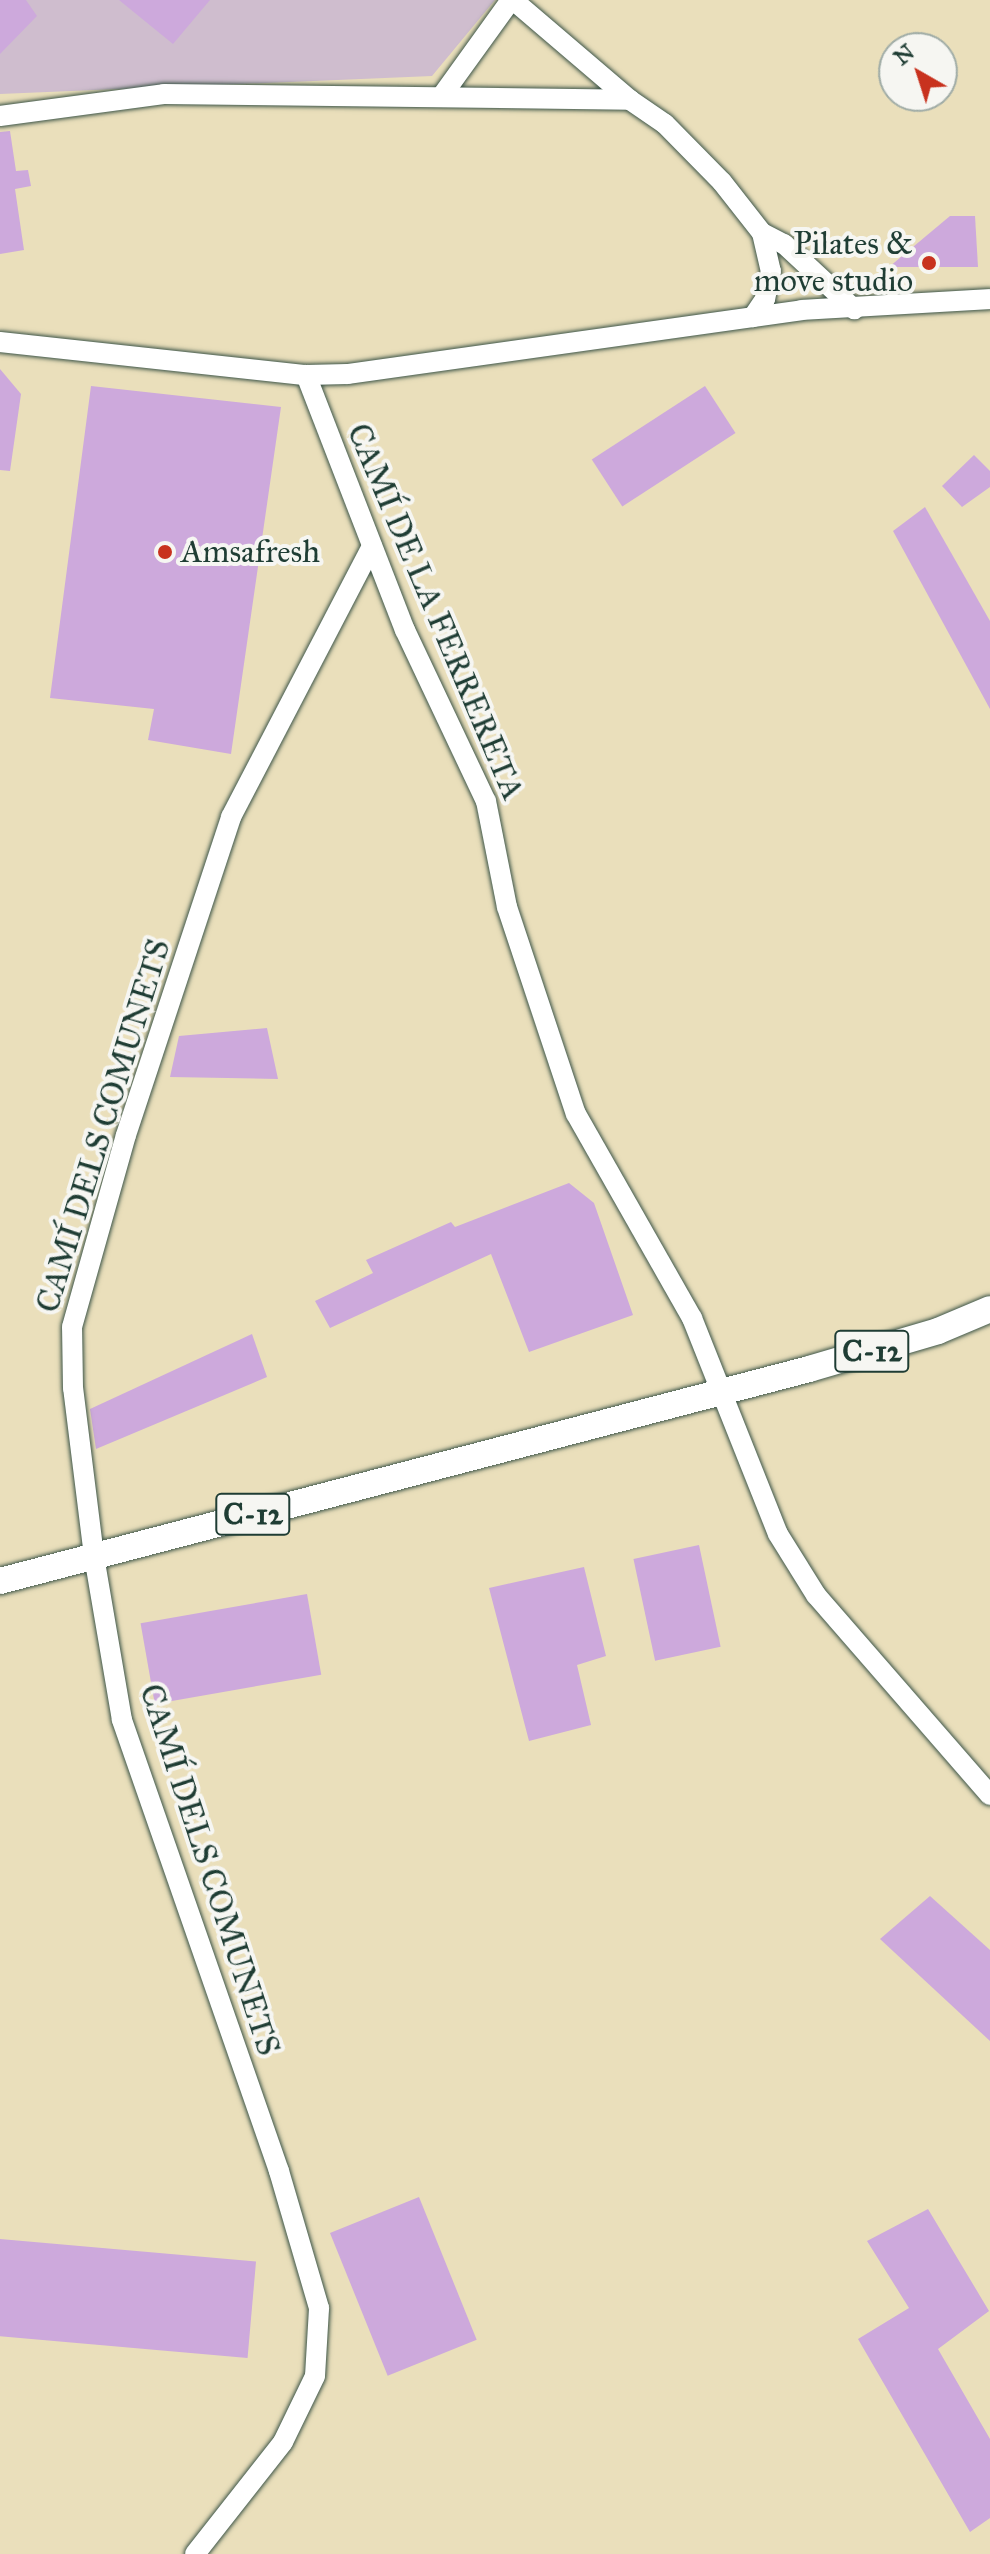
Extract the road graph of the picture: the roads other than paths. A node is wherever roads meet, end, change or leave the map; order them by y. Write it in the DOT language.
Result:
graph roads {
  1 [pos="512,0"];
  2 [pos="441,97"];
  3 [pos="630,100"];
  4 [pos="0,116"];
  5 [pos="762,233"];
  6 [pos="990,299"];
  7 [pos="854,309"];
  8 [pos="753,317"];
  9 [pos="0,342"];
  10 [pos="306,375"];
  11 [pos="372,546"];
  12 [pos="990,1309"];
  13 [pos="718,1394"];
  14 [pos="94,1556"];
  15 [pos="0,1581"];
  16 [pos="990,1795"];
  17 [pos="195,2554"];
  1 -- 2 [label="street"];
  1 -- 3 [label="street"];
  2 -- 3 [label="street"];
  2 -- 4 [label="street"];
  3 -- 5 [label="street"];
  5 -- 7 [label="street"];
  5 -- 8 [label="street"];
  6 -- 7 [label="street"];
  7 -- 8 [label="street"];
  8 -- 10 [label="street"];
  9 -- 10 [label="street"];
  10 -- 11 [label="street, CAMÍ DE LA FERRERETA"];
  11 -- 13 [label="street, CAMÍ DE LA FERRERETA"];
  11 -- 14 [label="street, CAMÍ DELS COMUNETS"];
  12 -- 13 [label="main road, C-12"];
  13 -- 14 [label="main road, C-12"];
  13 -- 16 [label="street, CAMÍ DE LA FERRERETA"];
  14 -- 15 [label="main road, C-12"];
  14 -- 17 [label="street, CAMÍ DELS COMUNETS"];
}
